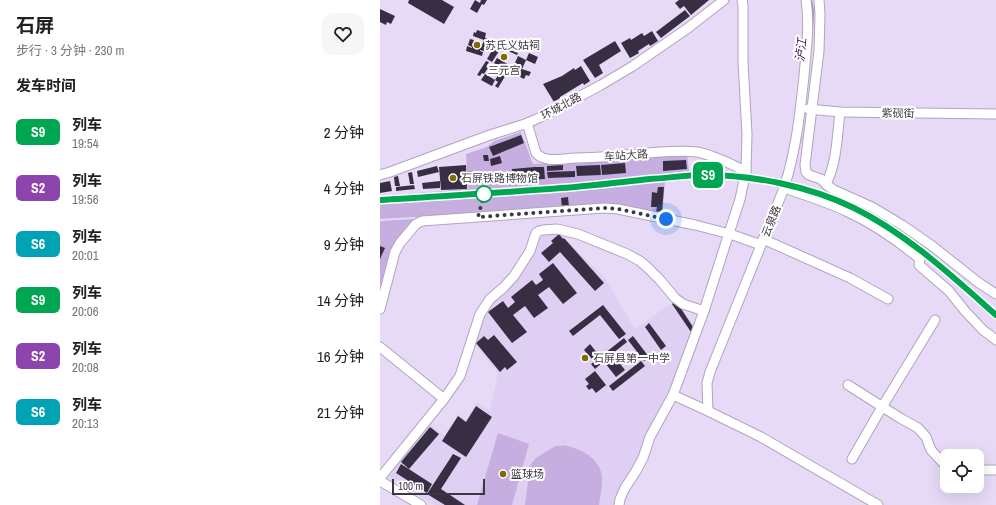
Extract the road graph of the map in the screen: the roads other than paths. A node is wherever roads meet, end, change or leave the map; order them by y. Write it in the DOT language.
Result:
graph roads {
  1 [pos="724,0"];
  2 [pos="742,0"];
  3 [pos="806,0"];
  4 [pos="819,0"];
  5 [pos="800,109"];
  6 [pos="812,110"];
  7 [pos="840,112"];
  8 [pos="996,114"];
  9 [pos="527,123"];
  10 [pos="795,146"];
  11 [pos="808,148"];
  12 [pos="746,171"];
  13 [pos="380,175"];
  14 [pos="826,184"];
  15 [pos="784,188"];
  16 [pos="730,234"];
  17 [pos="762,242"];
  18 [pos="996,294"];
  19 [pos="888,298"];
  20 [pos="380,309"];
  21 [pos="704,312"];
  22 [pos="935,320"];
  23 [pos="996,340"];
  24 [pos="380,347"];
  25 [pos="848,385"];
  26 [pos="673,395"];
  27 [pos="444,399"];
  28 [pos="882,407"];
  29 [pos="708,411"];
  30 [pos="852,459"];
  31 [pos="940,460"];
  32 [pos="984,470"];
  33 [pos="996,470"];
  34 [pos="380,478"];
  35 [pos="380,481"];
  36 [pos="409,502"];
  37 [pos="421,505"];
  38 [pos="619,505"];
  39 [pos="878,505"];
  1 -- 9 [label="street, 环城北路"];
  2 -- 12 [label="street"];
  3 -- 5 [label="street, 云泉路"];
  4 -- 6 [label="street"];
  5 -- 6 [label="street, 紫砚街"];
  5 -- 10 [label="street, 云泉路"];
  6 -- 7 [label="street, 紫砚街"];
  6 -- 11 [label="street"];
  7 -- 8 [label="street, 紫砚街"];
  7 -- 14 [label="street"];
  9 -- 12 [label="street, 车站大路"];
  9 -- 13 [label="street, 环城北路"];
  10 -- 11 [label="street"];
  10 -- 15 [label="street, 云泉路"];
  11 -- 14 [label="street"];
  12 -- 16 [label="street"];
  14 -- 18 [label="street"];
  15 -- 17 [label="street, 云泉路"];
  15 -- 23 [label="street"];
  16 -- 17 [label="street"];
  16 -- 20 [label="street"];
  16 -- 21 [label="street"];
  17 -- 19 [label="street"];
  17 -- 29 [label="street, 云泉路"];
  21 -- 26 [label="street"];
  21 -- 27 [label="street"];
  22 -- 28 [label="street"];
  24 -- 27 [label="street"];
  25 -- 28 [label="street"];
  26 -- 29 [label="street"];
  26 -- 38 [label="street"];
  27 -- 34 [label="street"];
  28 -- 30 [label="street"];
  28 -- 31 [label="street"];
  29 -- 39 [label="street"];
  32 -- 33 [label="street"];
  35 -- 36 [label="street"];
  36 -- 37 [label="street"];
}
